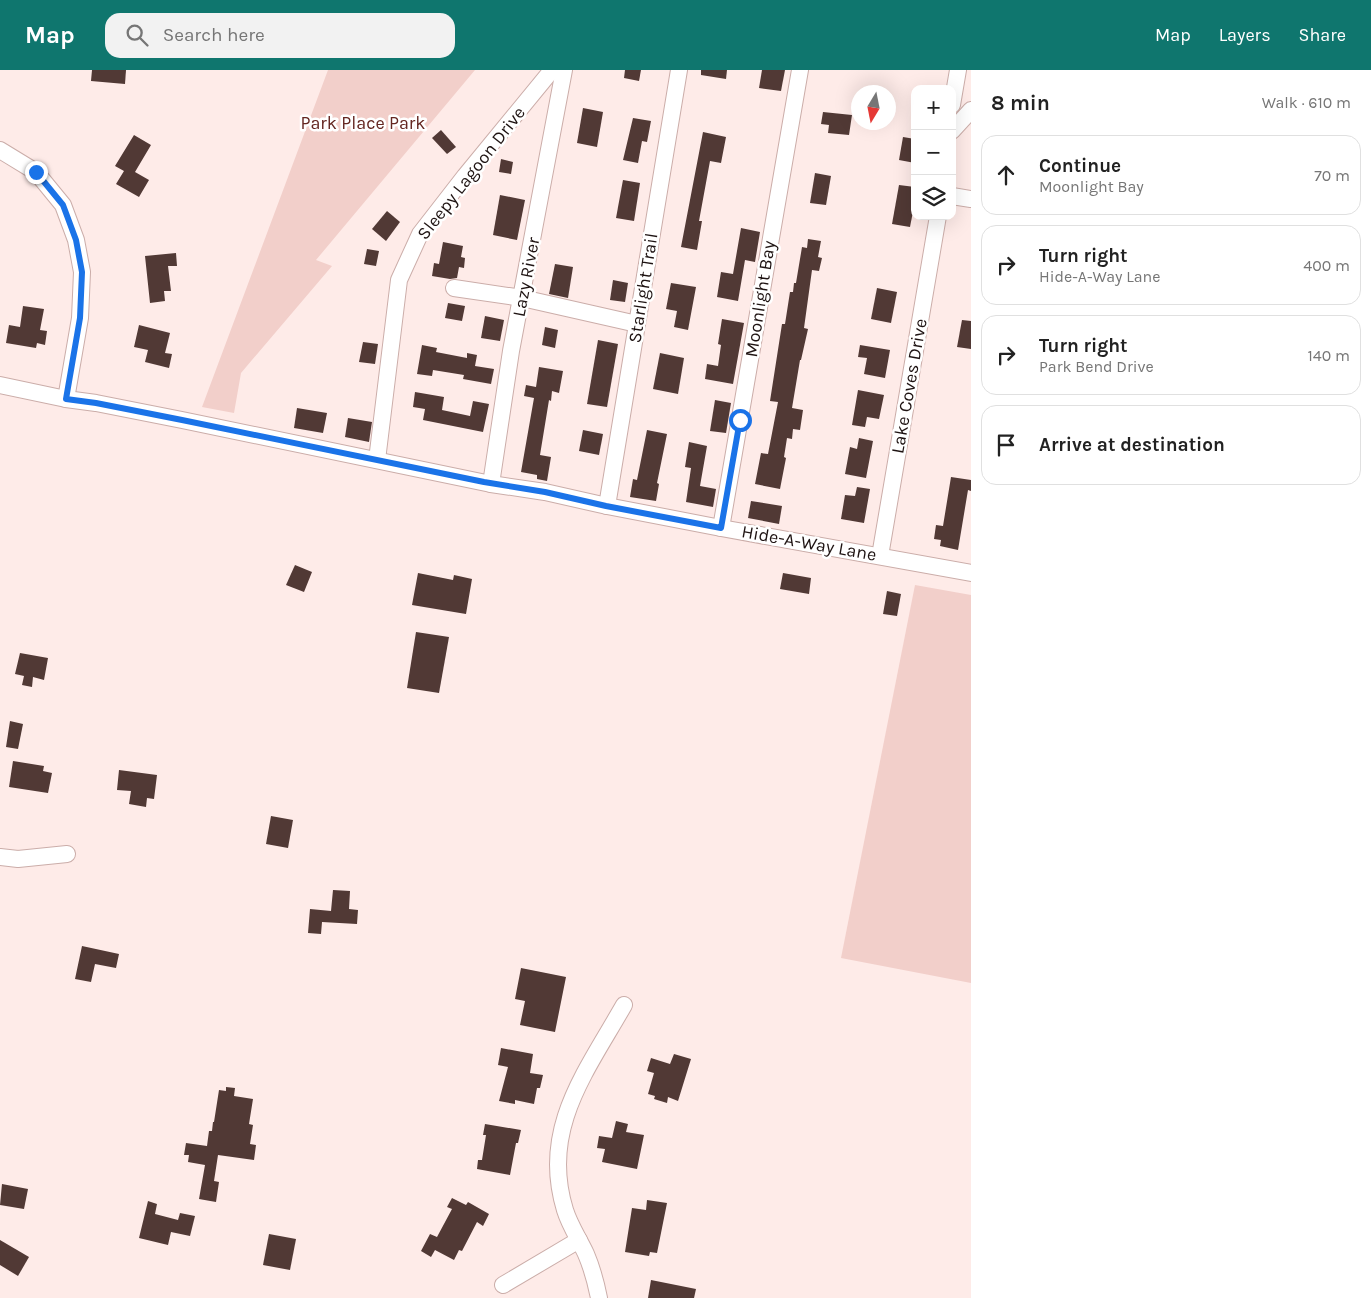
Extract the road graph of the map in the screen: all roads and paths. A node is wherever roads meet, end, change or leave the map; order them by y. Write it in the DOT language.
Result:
graph roads {
  1 [pos="552,70"];
  2 [pos="564,70"];
  3 [pos="679,70"];
  4 [pos="800,70"];
  5 [pos="958,70"];
  6 [pos="955,85"];
  7 [pos="971,110"];
  8 [pos="953,130"];
  9 [pos="0,150"];
  10 [pos="956,197"];
  11 [pos="971,199"];
  12 [pos="937,220"];
  13 [pos="454,288"];
  14 [pos="522,298"];
  15 [pos="637,324"];
  16 [pos="0,385"];
  17 [pos="66,399"];
  18 [pos="377,460"];
  19 [pos="491,484"];
  20 [pos="606,506"];
  21 [pos="721,528"];
  22 [pos="880,556"];
  23 [pos="971,573"];
  24 [pos="67,854"];
  25 [pos="0,857"];
  26 [pos="624,1005"];
  27 [pos="579,1240"];
  28 [pos="503,1285"];
  29 [pos="599,1298"];
  1 -- 18 [label="street, Sleepy Lagoon Drive"];
  2 -- 14 [label="street, Lazy River"];
  3 -- 15 [label="street, Starlight Trail"];
  4 -- 21 [label="street, Moonlight Bay"];
  5 -- 6 [label="street"];
  7 -- 8 [label="street"];
  9 -- 17 [label="street"];
  10 -- 11 [label="street"];
  12 -- 22 [label="street, Lake Coves Drive"];
  13 -- 14 [label="street"];
  14 -- 15 [label="street"];
  14 -- 19 [label="street, Lazy River"];
  15 -- 20 [label="street, Starlight Trail"];
  16 -- 17 [label="street, Hide-A-Way Lane"];
  17 -- 18 [label="street, Hide-A-Way Lane"];
  18 -- 19 [label="street, Hide-A-Way Lane"];
  19 -- 20 [label="street, Hide-A-Way Lane"];
  20 -- 21 [label="street, Hide-A-Way Lane"];
  21 -- 22 [label="street, Hide-A-Way Lane"];
  22 -- 23 [label="street, Hide-A-Way Lane"];
  24 -- 25 [label="street"];
  26 -- 27 [label="street"];
  27 -- 28 [label="street"];
  27 -- 29 [label="street"];
}
